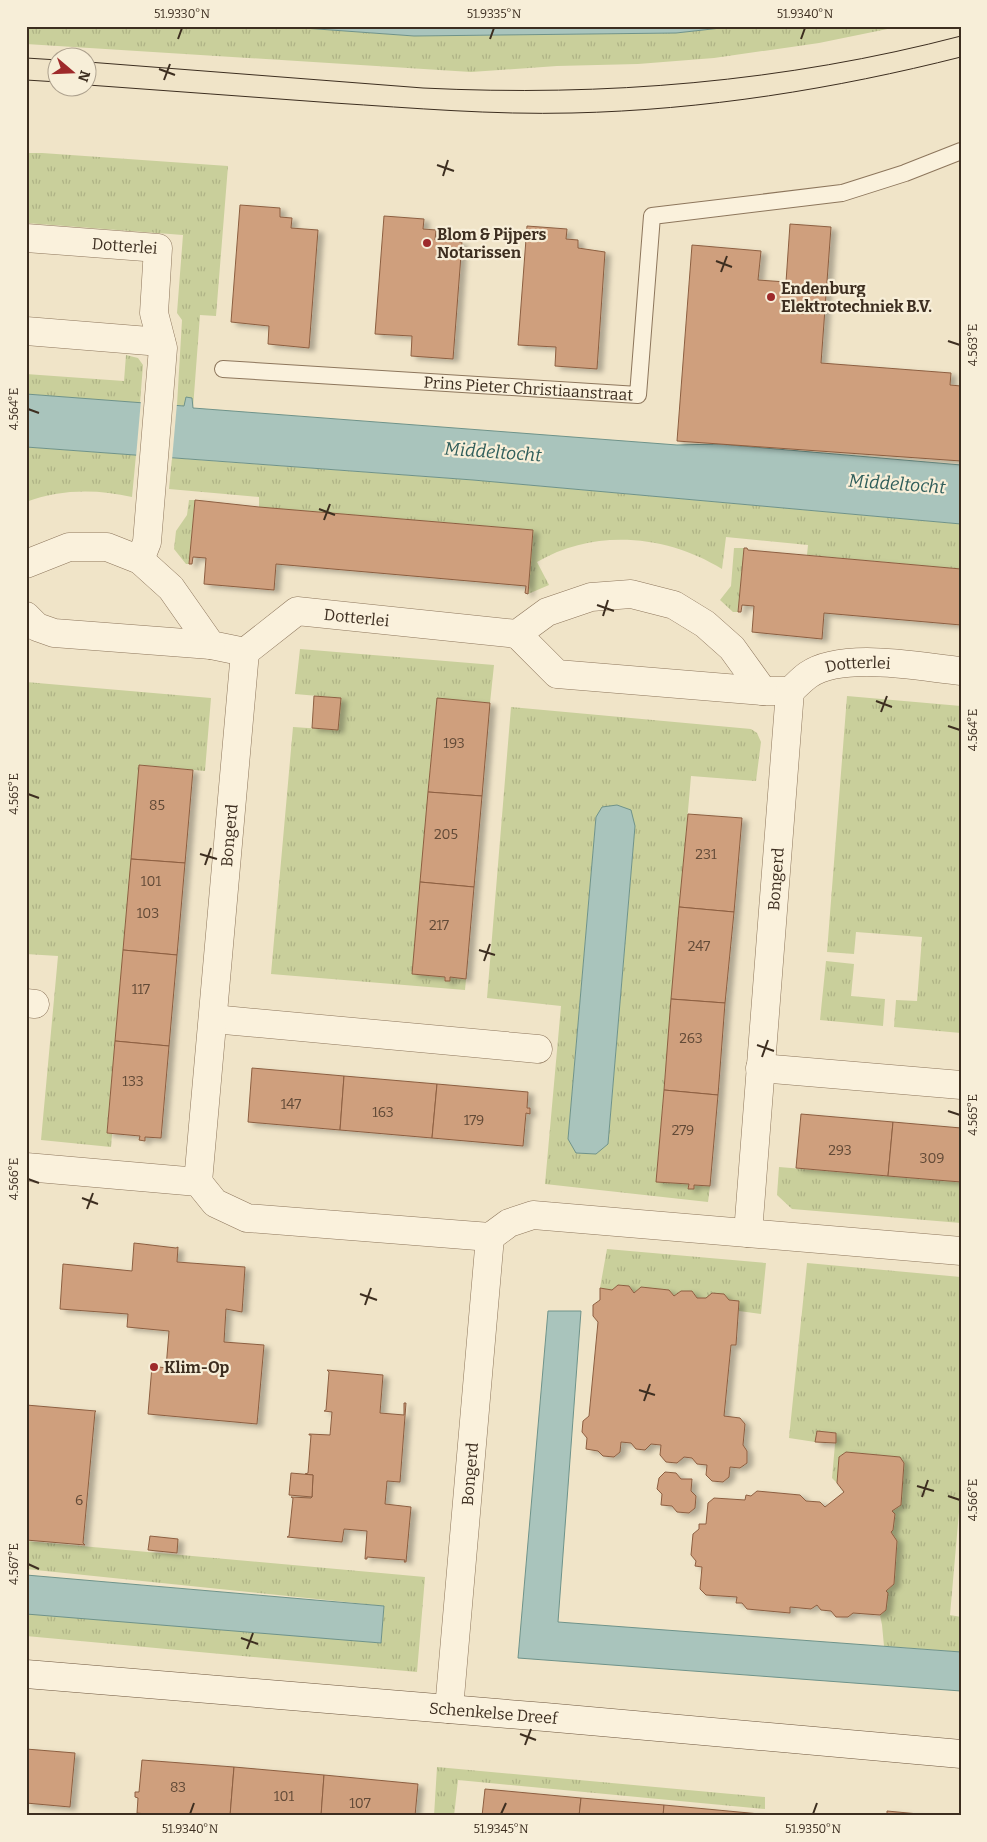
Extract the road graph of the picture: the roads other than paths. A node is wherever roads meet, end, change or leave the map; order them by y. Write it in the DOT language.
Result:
graph roads {
  1 [pos="961,151"];
  2 [pos="26,238"];
  3 [pos="26,331"];
  4 [pos="161,342"];
  5 [pos="224,369"];
  6 [pos="140,560"];
  7 [pos="26,564"];
  8 [pos="26,616"];
  9 [pos="516,634"];
  10 [pos="211,645"];
  11 [pos="245,652"];
  12 [pos="961,671"];
  13 [pos="790,690"];
  14 [pos="763,691"];
  15 [pos="214,1019"];
  16 [pos="538,1049"];
  17 [pos="760,1068"];
  18 [pos="961,1085"];
  19 [pos="26,1167"];
  20 [pos="198,1182"];
  21 [pos="748,1232"];
  22 [pos="490,1237"];
  23 [pos="961,1251"];
  24 [pos="26,1674"];
  25 [pos="449,1709"];
  26 [pos="961,1754"];
  1 -- 5 [label="lane, Prins Pieter Christiaanstraat"];
  2 -- 4 [label="street, Dotterlei"];
  3 -- 4 [label="street"];
  4 -- 6 [label="street, Dotterlei"];
  6 -- 7 [label="street"];
  6 -- 10 [label="street"];
  8 -- 10 [label="street"];
  9 -- 11 [label="street, Dotterlei"];
  9 -- 14 [label="street"];
  9 -- 14 [label="street"];
  10 -- 11 [label="street"];
  11 -- 15 [label="street, Bongerd"];
  12 -- 13 [label="street, Dotterlei"];
  13 -- 14 [label="street"];
  13 -- 17 [label="street, Bongerd"];
  15 -- 16 [label="street"];
  15 -- 20 [label="street, Bongerd"];
  17 -- 18 [label="street"];
  17 -- 21 [label="street, Bongerd"];
  19 -- 20 [label="street"];
  20 -- 22 [label="street"];
  21 -- 22 [label="street"];
  21 -- 23 [label="street"];
  22 -- 25 [label="street, Bongerd"];
  24 -- 25 [label="street, Schenkelse Dreef"];
  25 -- 26 [label="street, Schenkelse Dreef"];
}
